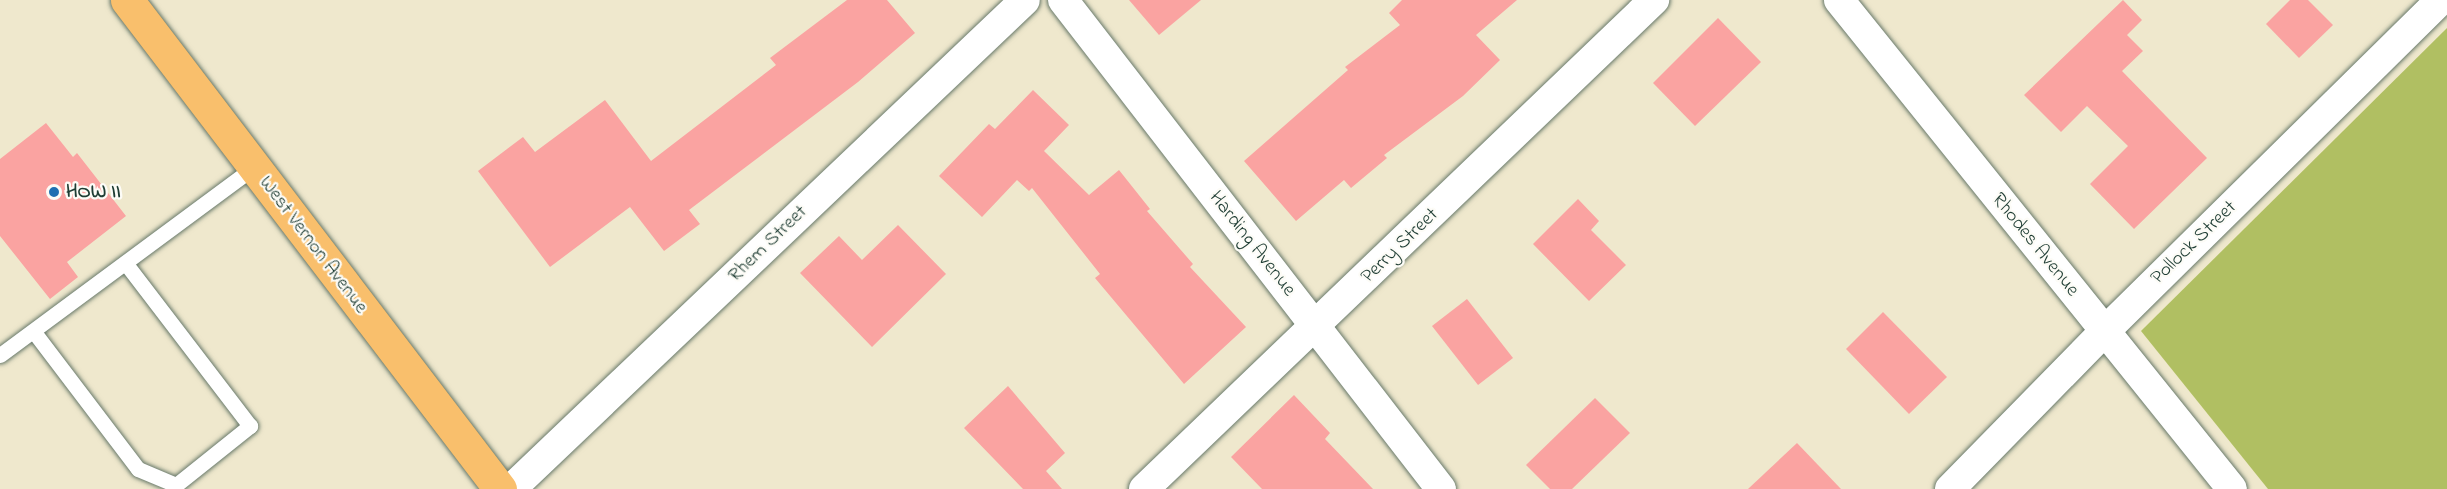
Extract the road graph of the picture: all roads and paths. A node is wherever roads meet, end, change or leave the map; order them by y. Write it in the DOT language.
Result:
graph roads {
  1 [pos="127,0"];
  2 [pos="1025,0"];
  3 [pos="1063,0"];
  4 [pos="1654,0"];
  5 [pos="1839,0"];
  6 [pos="2441,0"];
  7 [pos="254,168"];
  8 [pos="126,264"];
  9 [pos="1316,327"];
  10 [pos="34,332"];
  11 [pos="2104,332"];
  12 [pos="1,353"];
  13 [pos="500,489"];
  14 [pos="511,489"];
  15 [pos="1144,489"];
  16 [pos="1441,489"];
  17 [pos="1950,489"];
  18 [pos="2232,489"];
  1 -- 7 [label="main road, West Vernon Avenue"];
  2 -- 14 [label="street, Rhem Street"];
  3 -- 9 [label="street, Harding Avenue"];
  4 -- 9 [label="street, Perry Street"];
  5 -- 11 [label="street, Rhodes Avenue"];
  6 -- 11 [label="street, Pollock Street"];
  7 -- 8 [label="lane"];
  7 -- 13 [label="main road, West Vernon Avenue"];
  8 -- 10 [label="lane"];
  8 -- 10 [label="lane"];
  9 -- 15 [label="street, Perry Street"];
  9 -- 16 [label="street, Harding Avenue"];
  10 -- 12 [label="lane"];
  11 -- 17 [label="street, Pollock Street"];
  11 -- 18 [label="street, Rhodes Avenue"];
}
